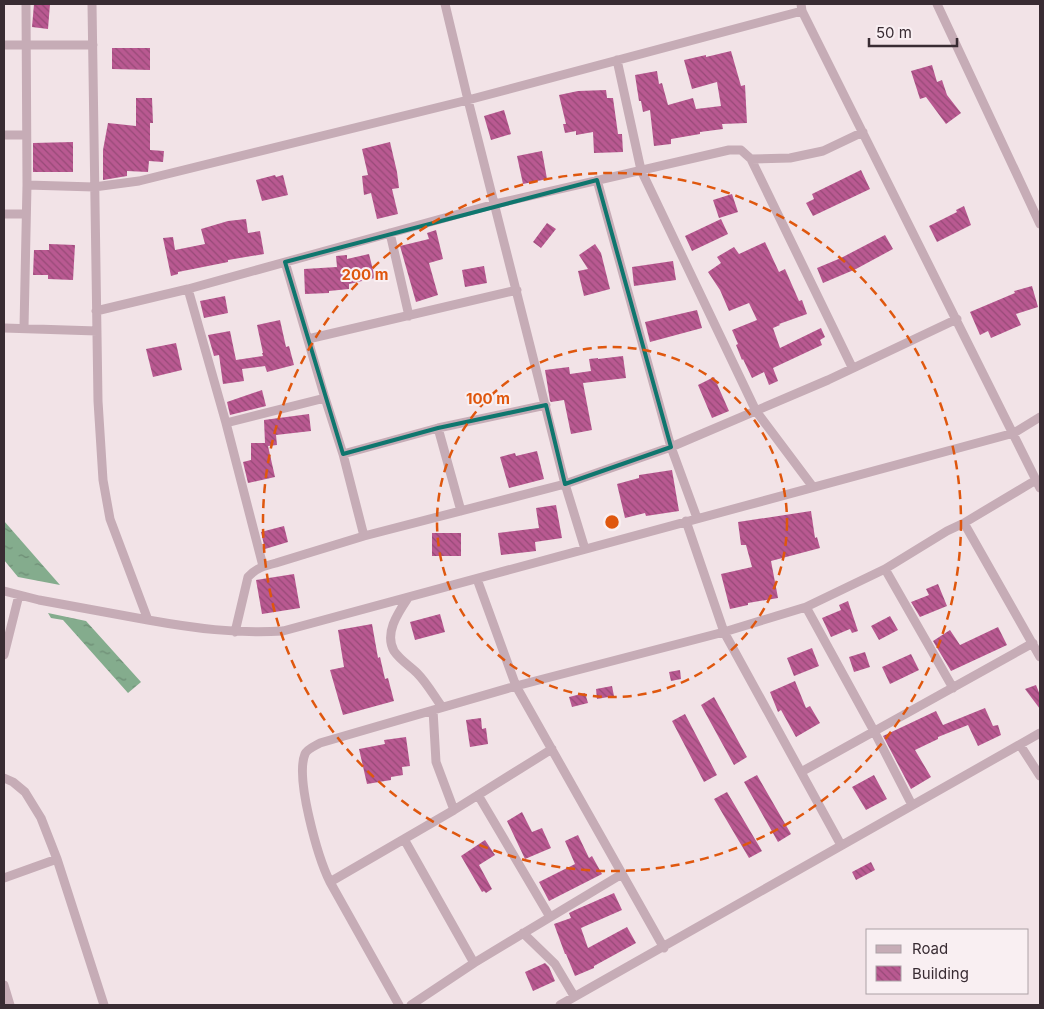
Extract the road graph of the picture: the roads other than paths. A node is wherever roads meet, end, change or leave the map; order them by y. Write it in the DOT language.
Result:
graph roads {
  1 [pos="26,4"];
  2 [pos="92,4"];
  3 [pos="445,4"];
  4 [pos="936,4"];
  5 [pos="802,7"];
  6 [pos="93,44"];
  7 [pos="4,45"];
  8 [pos="26,45"];
  9 [pos="617,60"];
  10 [pos="468,100"];
  11 [pos="863,132"];
  12 [pos="4,135"];
  13 [pos="26,136"];
  14 [pos="751,159"];
  15 [pos="641,170"];
  16 [pos="597,180"];
  17 [pos="27,185"];
  18 [pos="94,187"];
  19 [pos="495,204"];
  20 [pos="4,214"];
  21 [pos="25,214"];
  22 [pos="1040,224"];
  23 [pos="390,233"];
  24 [pos="285,262"];
  25 [pos="188,289"];
  26 [pos="517,290"];
  27 [pos="96,311"];
  28 [pos="409,316"];
  29 [pos="957,319"];
  30 [pos="4,328"];
  31 [pos="24,328"];
  32 [pos="97,331"];
  33 [pos="308,339"];
  34 [pos="852,367"];
  35 [pos="325,398"];
  36 [pos="546,405"];
  37 [pos="756,411"];
  38 [pos="1040,417"];
  39 [pos="226,423"];
  40 [pos="438,428"];
  41 [pos="1014,433"];
  42 [pos="671,447"];
  43 [pos="343,454"];
  44 [pos="565,484"];
  45 [pos="1038,484"];
  46 [pos="813,487"];
  47 [pos="461,511"];
  48 [pos="697,518"];
  49 [pos="686,522"];
  50 [pos="964,523"];
  51 [pos="364,536"];
  52 [pos="585,549"];
  53 [pos="263,566"];
  54 [pos="885,570"];
  55 [pos="477,579"];
  56 [pos="4,591"];
  57 [pos="19,595"];
  58 [pos="408,598"];
  59 [pos="806,607"];
  60 [pos="148,620"];
  61 [pos="235,632"];
  62 [pos="724,632"];
  63 [pos="1033,643"];
  64 [pos="4,655"];
  65 [pos="1040,657"];
  66 [pos="516,686"];
  67 [pos="953,688"];
  68 [pos="437,709"];
  69 [pos="874,731"];
  70 [pos="1040,733"];
  71 [pos="1020,745"];
  72 [pos="552,749"];
  73 [pos="801,772"];
  74 [pos="1040,776"];
  75 [pos="4,778"];
  76 [pos="478,795"];
  77 [pos="912,805"];
  78 [pos="454,810"];
  79 [pos="404,839"];
  80 [pos="841,845"];
  81 [pos="57,859"];
  82 [pos="622,874"];
  83 [pos="4,878"];
  84 [pos="330,882"];
  85 [pos="550,917"];
  86 [pos="524,933"];
  87 [pos="664,948"];
  88 [pos="474,963"];
  89 [pos="4,985"];
  90 [pos="574,996"];
  91 [pos="10,1005"];
  92 [pos="104,1005"];
  93 [pos="399,1005"];
  94 [pos="411,1005"];
  95 [pos="560,1005"];
  1 -- 8 [label="street"];
  2 -- 6 [label="street"];
  3 -- 10 [label="street"];
  4 -- 22 [label="street"];
  5 -- 9 [label="street"];
  5 -- 11 [label="street"];
  6 -- 8 [label="street"];
  6 -- 18 [label="street"];
  7 -- 8 [label="street"];
  8 -- 13 [label="street"];
  9 -- 10 [label="street"];
  9 -- 15 [label="street"];
  10 -- 18 [label="street"];
  10 -- 19 [label="street"];
  11 -- 14 [label="street"];
  11 -- 29 [label="street"];
  12 -- 13 [label="street"];
  13 -- 17 [label="street"];
  14 -- 15 [label="street"];
  14 -- 34 [label="street"];
  15 -- 16 [label="street"];
  15 -- 37 [label="street"];
  16 -- 19 [label="street"];
  16 -- 42 [label="street"];
  17 -- 18 [label="street"];
  17 -- 21 [label="street"];
  18 -- 27 [label="street"];
  19 -- 23 [label="street"];
  19 -- 26 [label="street"];
  20 -- 21 [label="street"];
  21 -- 31 [label="street"];
  23 -- 24 [label="street"];
  23 -- 28 [label="street"];
  24 -- 25 [label="street"];
  24 -- 33 [label="street"];
  25 -- 27 [label="street"];
  25 -- 39 [label="street"];
  26 -- 28 [label="street"];
  26 -- 36 [label="street"];
  27 -- 32 [label="street"];
  28 -- 33 [label="street"];
  29 -- 34 [label="street"];
  29 -- 41 [label="street"];
  30 -- 31 [label="street"];
  31 -- 32 [label="street"];
  32 -- 60 [label="street"];
  33 -- 35 [label="street"];
  34 -- 37 [label="street"];
  35 -- 39 [label="street"];
  35 -- 43 [label="street"];
  36 -- 40 [label="street"];
  36 -- 44 [label="street"];
  37 -- 42 [label="street"];
  37 -- 46 [label="street"];
  38 -- 41 [label="street"];
  39 -- 53 [label="street"];
  40 -- 43 [label="street"];
  40 -- 47 [label="street"];
  41 -- 45 [label="street"];
  41 -- 46 [label="street"];
  42 -- 44 [label="street"];
  42 -- 48 [label="street"];
  43 -- 51 [label="street"];
  44 -- 47 [label="street"];
  44 -- 52 [label="street"];
  45 -- 50 [label="street"];
  46 -- 48 [label="street"];
  47 -- 51 [label="street"];
  48 -- 49 [label="street"];
  49 -- 52 [label="street"];
  49 -- 62 [label="street"];
  50 -- 54 [label="street"];
  50 -- 63 [label="street"];
  51 -- 53 [label="street"];
  52 -- 55 [label="street"];
  53 -- 61 [label="street"];
  54 -- 59 [label="street"];
  54 -- 67 [label="street"];
  55 -- 58 [label="street"];
  55 -- 66 [label="street"];
  56 -- 57 [label="street"];
  57 -- 60 [label="street"];
  57 -- 64 [label="street"];
  58 -- 61 [label="street"];
  58 -- 68 [label="street"];
  59 -- 62 [label="street"];
  59 -- 69 [label="street"];
  60 -- 61 [label="street"];
  62 -- 66 [label="street"];
  62 -- 73 [label="street"];
  63 -- 65 [label="street"];
  63 -- 67 [label="street"];
  66 -- 68 [label="street"];
  66 -- 72 [label="street"];
  67 -- 69 [label="street"];
  68 -- 78 [label="street"];
  68 -- 84 [label="street"];
  69 -- 73 [label="street"];
  69 -- 77 [label="street"];
  70 -- 71 [label="street"];
  71 -- 74 [label="street"];
  71 -- 77 [label="street"];
  72 -- 76 [label="street"];
  72 -- 82 [label="street"];
  73 -- 80 [label="street"];
  75 -- 81 [label="street"];
  76 -- 78 [label="street"];
  76 -- 85 [label="street"];
  77 -- 80 [label="street"];
  78 -- 79 [label="street"];
  79 -- 84 [label="street"];
  79 -- 88 [label="street"];
  80 -- 87 [label="street"];
  81 -- 83 [label="street"];
  81 -- 92 [label="street"];
  82 -- 85 [label="street"];
  82 -- 87 [label="street"];
  84 -- 93 [label="street"];
  85 -- 86 [label="street"];
  86 -- 88 [label="street"];
  86 -- 90 [label="street"];
  87 -- 90 [label="street"];
  88 -- 94 [label="street"];
  89 -- 91 [label="street"];
  90 -- 95 [label="street"];
}
